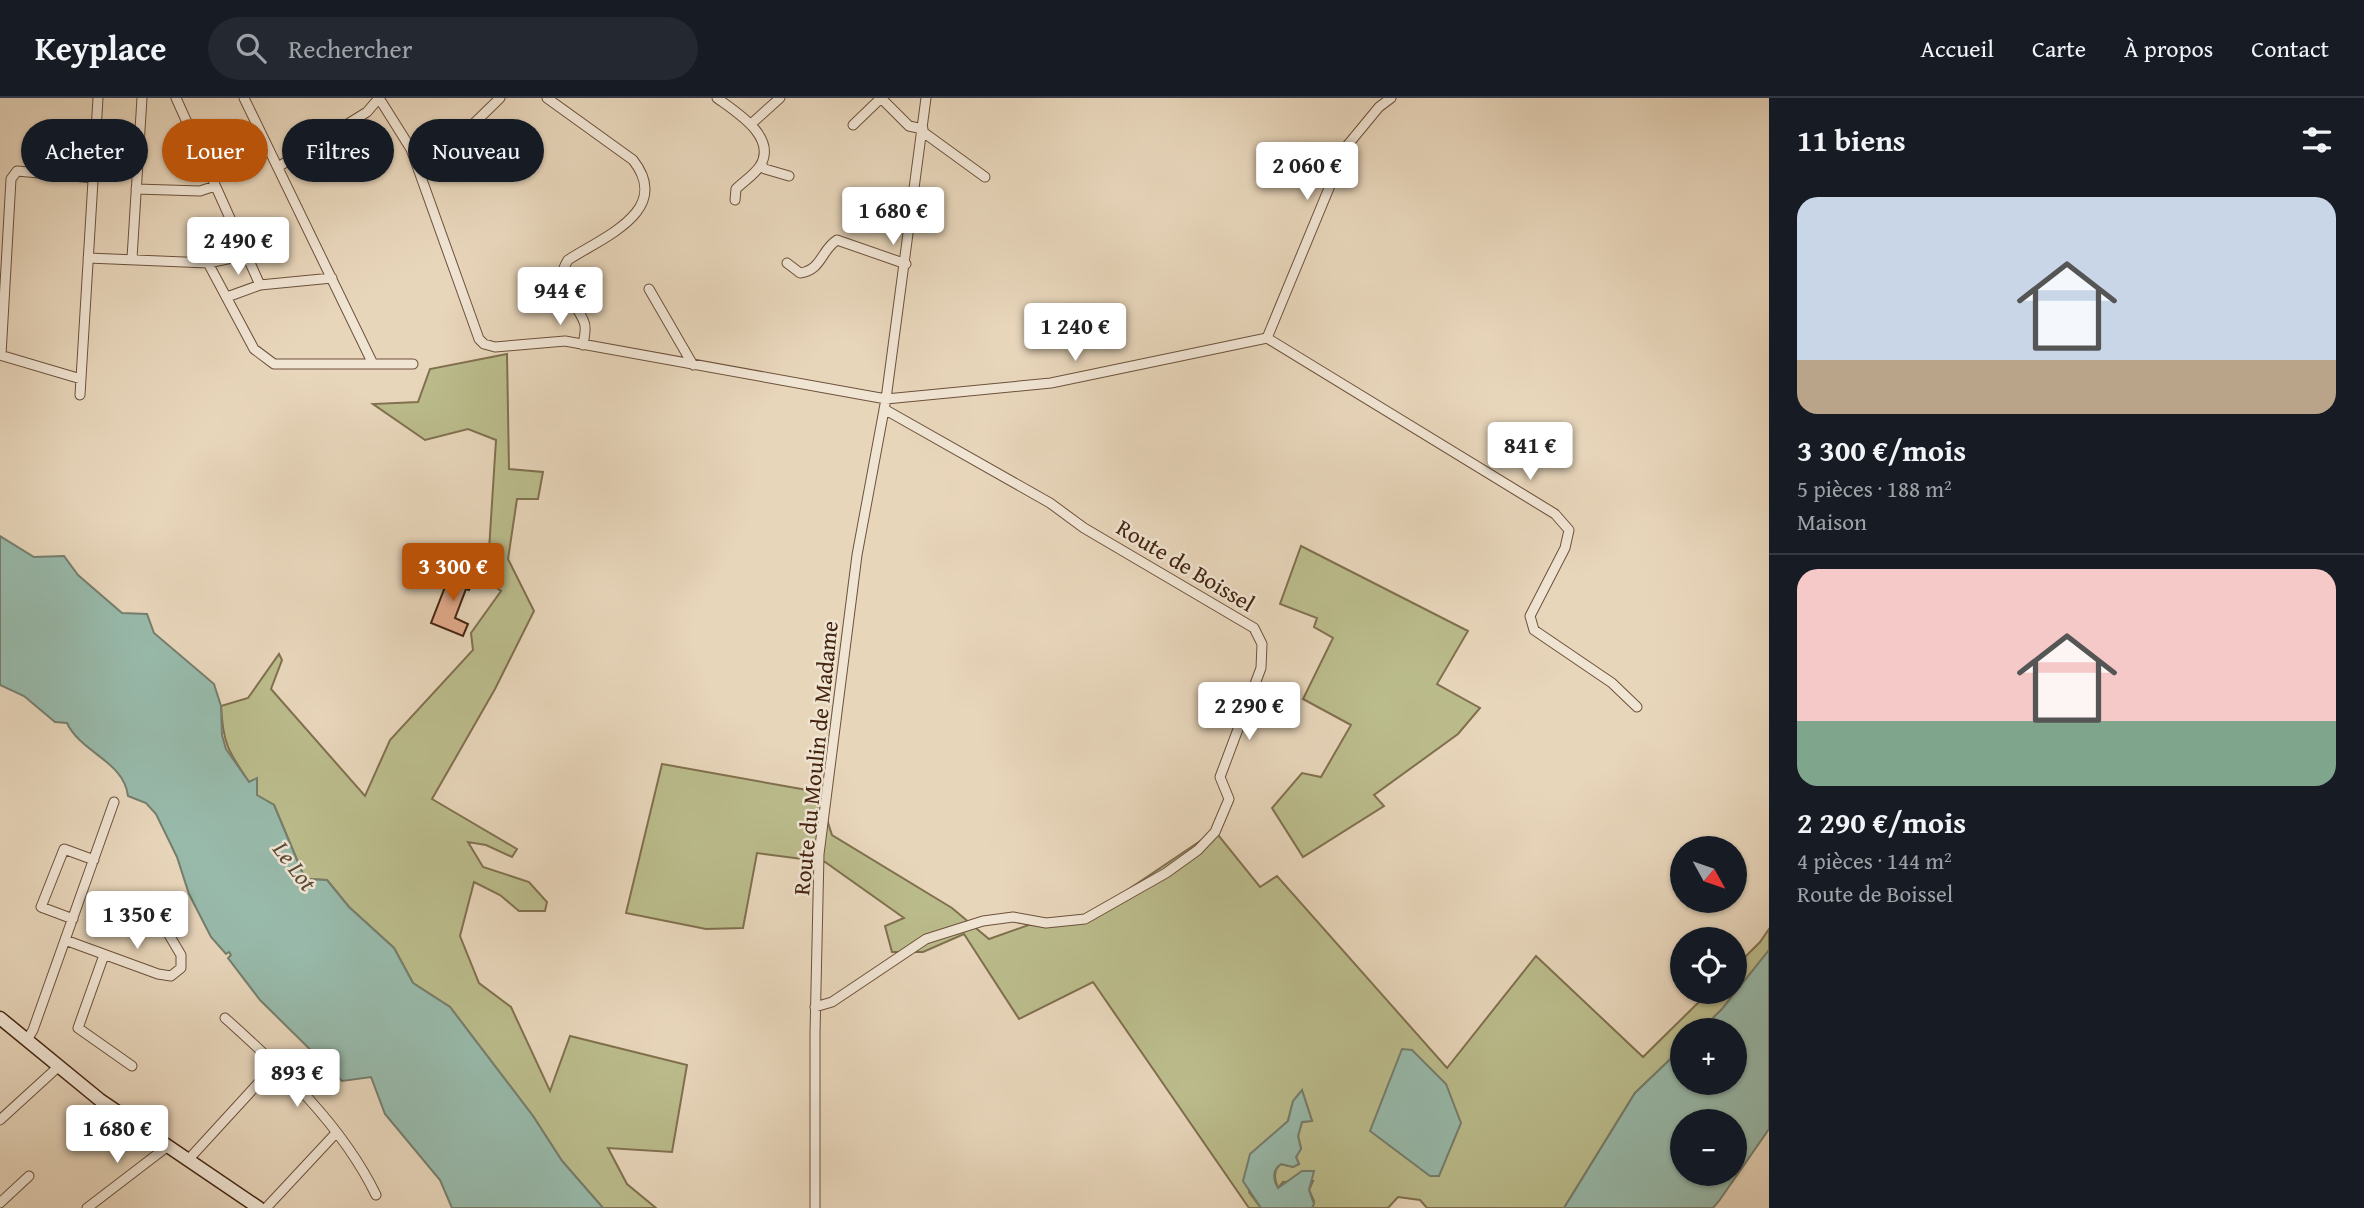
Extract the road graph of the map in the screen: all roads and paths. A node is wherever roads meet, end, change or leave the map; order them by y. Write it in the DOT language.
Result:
graph roads {
  1 [pos="98,98"];
  2 [pos="142,98"];
  3 [pos="176,98"];
  4 [pos="244,98"];
  5 [pos="379,98"];
  6 [pos="500,98"];
  7 [pos="547,98"];
  8 [pos="717,98"];
  9 [pos="780,98"];
  10 [pos="926,98"];
  11 [pos="1391,98"];
  12 [pos="884,100"];
  13 [pos="97,119"];
  14 [pos="478,119"];
  15 [pos="751,124"];
  16 [pos="853,125"];
  17 [pos="923,131"];
  18 [pos="408,145"];
  19 [pos="761,165"];
  20 [pos="278,167"];
  21 [pos="21,172"];
  22 [pos="789,176"];
  23 [pos="985,177"];
  24 [pos="94,182"];
  25 [pos="423,182"];
  26 [pos="215,186"];
  27 [pos="136,189"];
  28 [pos="735,200"];
  29 [pos="246,255"];
  30 [pos="88,258"];
  31 [pos="132,258"];
  32 [pos="208,263"];
  33 [pos="787,263"];
  34 [pos="906,264"];
  35 [pos="332,278"];
  36 [pos="260,285"];
  37 [pos="649,289"];
  38 [pos="226,298"];
  39 [pos="1267,338"];
  40 [pos="583,345"];
  41 [pos="1,355"];
  42 [pos="373,364"];
  43 [pos="413,364"];
  44 [pos="693,365"];
  45 [pos="81,379"];
  46 [pos="80,395"];
  47 [pos="886,399"];
  48 [pos="884,410"];
  49 [pos="1637,707"];
  50 [pos="114,802"];
  51 [pos="94,860"];
  52 [pos="159,918"];
  53 [pos="73,919"];
  54 [pos="65,940"];
  55 [pos="104,955"];
  56 [pos="815,1007"];
  57 [pos="0,1018"];
  58 [pos="225,1018"];
  59 [pos="27,1040"];
  60 [pos="275,1065"];
  61 [pos="132,1066"];
  62 [pos="58,1067"];
  63 [pos="0,1120"];
  64 [pos="336,1133"];
  65 [pos="168,1146"];
  66 [pos="188,1160"];
  67 [pos="29,1176"];
  68 [pos="376,1195"];
  69 [pos="0,1203"];
  70 [pos="88,1208"];
  71 [pos="259,1208"];
  72 [pos="266,1208"];
  73 [pos="815,1208"];
  1 -- 13 [label="street"];
  2 -- 27 [label="street"];
  3 -- 26 [label="street"];
  4 -- 20 [label="street"];
  5 -- 18 [label="street"];
  5 -- 20 [label="street"];
  6 -- 14 [label="street"];
  7 -- 40 [label="street"];
  8 -- 15 [label="street"];
  9 -- 15 [label="street"];
  10 -- 17 [label="street, Route du Moulin de Madame"];
  11 -- 39 [label="street"];
  12 -- 16 [label="street"];
  12 -- 17 [label="street"];
  15 -- 19 [label="street"];
  17 -- 23 [label="street"];
  17 -- 34 [label="street, Route du Moulin de Madame"];
  19 -- 22 [label="street"];
  19 -- 28 [label="street"];
  20 -- 35 [label="street"];
  21 -- 41 [label="street"];
  24 -- 30 [label="street"];
  25 -- 40 [label="street"];
  26 -- 27 [label="street"];
  26 -- 29 [label="street"];
  27 -- 31 [label="street"];
  29 -- 32 [label="street"];
  29 -- 36 [label="street"];
  30 -- 31 [label="street"];
  30 -- 45 [label="street"];
  31 -- 32 [label="street"];
  32 -- 38 [label="street"];
  33 -- 34 [label="street"];
  34 -- 47 [label="street, Route du Moulin de Madame"];
  35 -- 36 [label="street"];
  35 -- 42 [label="street"];
  36 -- 38 [label="street"];
  37 -- 44 [label="street"];
  38 -- 42 [label="street"];
  39 -- 47 [label="street"];
  39 -- 49 [label="street"];
  40 -- 44 [label="street"];
  41 -- 45 [label="street"];
  42 -- 43 [label="street"];
  44 -- 47 [label="street"];
  45 -- 46 [label="street"];
  47 -- 48 [label="street, Route du Moulin de Madame"];
  48 -- 56 [label="street, Route du Moulin de Madame"];
  48 -- 56 [label="street, Route de Boissel"];
  50 -- 51 [label="street"];
  51 -- 53 [label="street"];
  51 -- 53 [label="street"];
  52 -- 55 [label="street"];
  53 -- 54 [label="street"];
  54 -- 55 [label="street"];
  54 -- 59 [label="street"];
  55 -- 61 [label="street"];
  56 -- 73 [label="street, Route du Moulin de Madame"];
  57 -- 59 [label="main road"];
  58 -- 60 [label="street"];
  59 -- 62 [label="main road"];
  60 -- 64 [label="street"];
  60 -- 66 [label="street"];
  62 -- 63 [label="street"];
  62 -- 65 [label="main road"];
  64 -- 68 [label="street"];
  64 -- 72 [label="street"];
  65 -- 66 [label="main road"];
  65 -- 70 [label="street"];
  66 -- 71 [label="main road"];
  67 -- 69 [label="street"];
}
